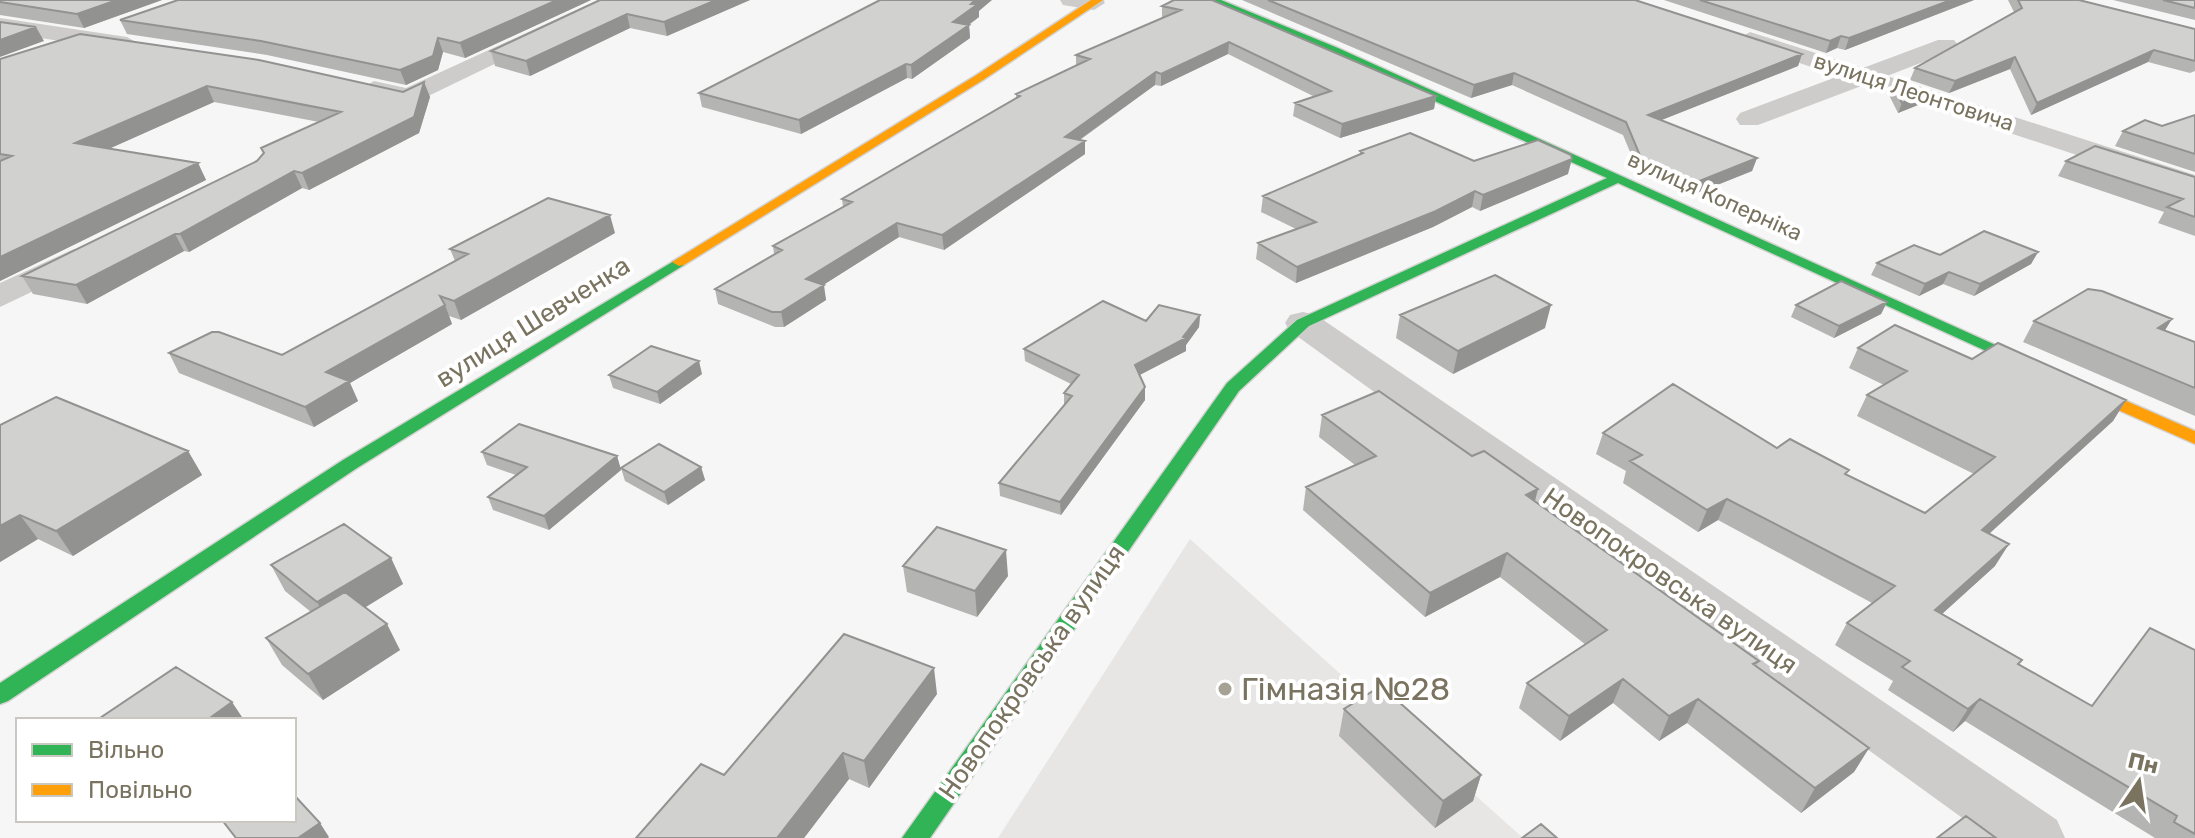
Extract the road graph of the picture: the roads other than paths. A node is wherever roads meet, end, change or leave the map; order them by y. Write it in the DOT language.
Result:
graph roads {
  1 [pos="616,0"];
  2 [pos="1071,0"];
  3 [pos="1213,0"];
  4 [pos="1096,2"];
  5 [pos="138,19"];
  6 [pos="0,25"];
  7 [pos="1722,30"];
  8 [pos="85,38"];
  9 [pos="1946,45"];
  10 [pos="145,47"];
  11 [pos="42,53"];
  12 [pos="1865,76"];
  13 [pos="352,84"];
  14 [pos="1749,119"];
  15 [pos="1618,178"];
  16 [pos="2195,185"];
  17 [pos="98,247"];
  18 [pos="0,297"];
  19 [pos="1303,323"];
  20 [pos="2195,438"];
  21 [pos="0,695"];
  22 [pos="915,838"];
  23 [pos="2036,838"];
  1 -- 13 [label="street"];
  2 -- 4 [label="street"];
  3 -- 15 [label="street, вулиця Коперніка"];
  4 -- 21 [label="street, вулиця Шевченка"];
  5 -- 8 [label="street"];
  6 -- 8 [label="street"];
  7 -- 12 [label="street, вулиця Леонтовича"];
  8 -- 10 [label="street"];
  8 -- 11 [label="street"];
  9 -- 12 [label="street"];
  12 -- 14 [label="street"];
  12 -- 16 [label="street, вулиця Леонтовича"];
  15 -- 19 [label="street, Новопокровська вулиця"];
  15 -- 20 [label="street, вулиця Коперніка"];
  17 -- 18 [label="street"];
  19 -- 22 [label="street, Новопокровська вулиця"];
  19 -- 23 [label="street, Новопокровська вулиця"];
}
